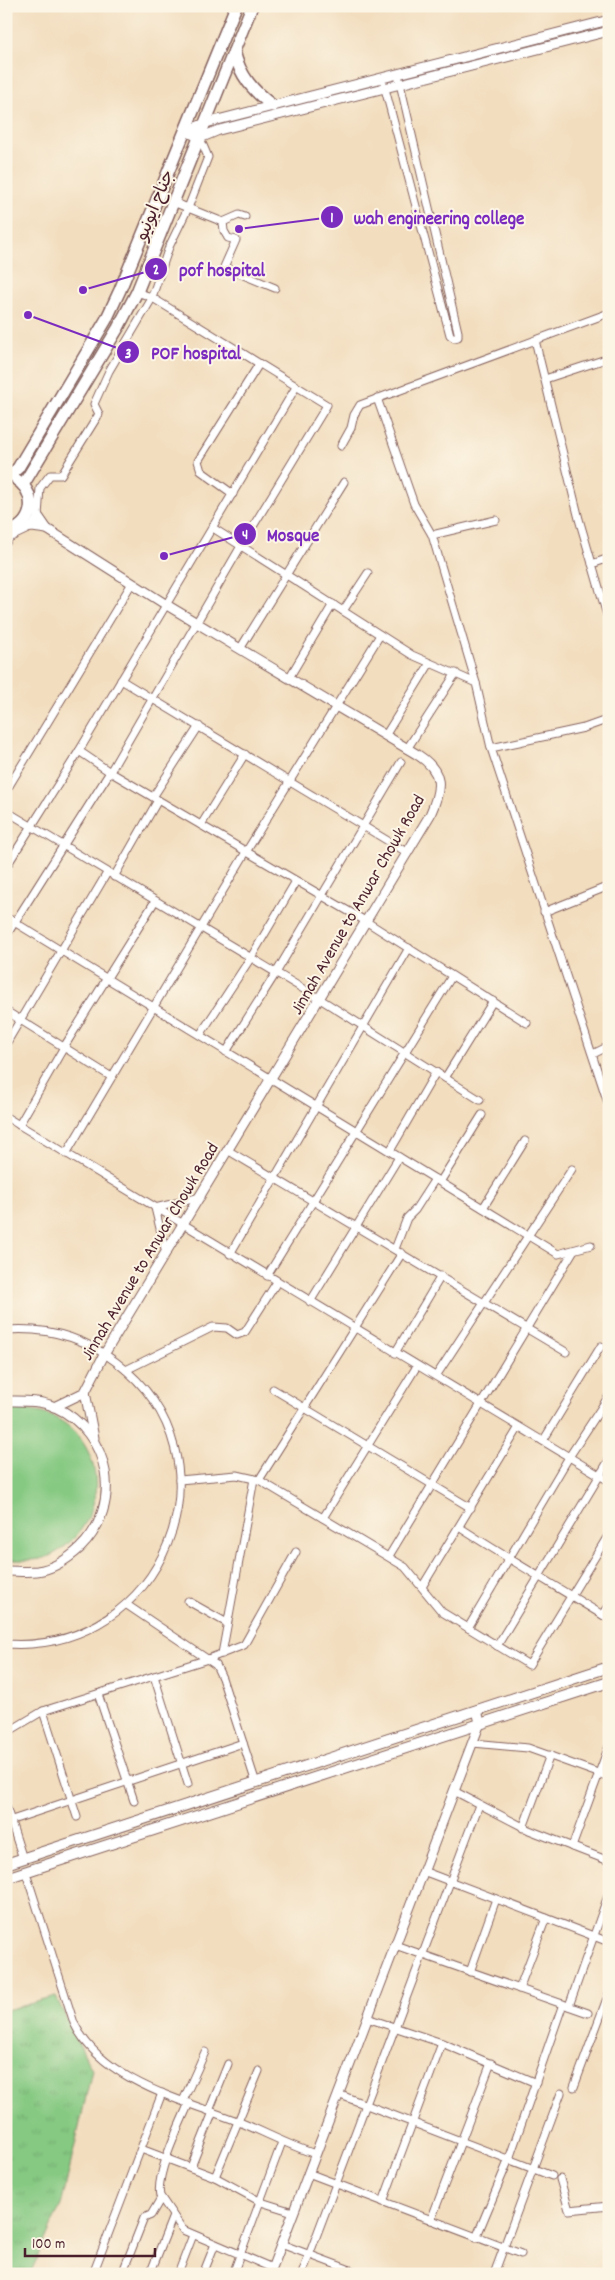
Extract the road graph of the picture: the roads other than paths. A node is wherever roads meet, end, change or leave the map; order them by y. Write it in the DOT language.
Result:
graph roads {
  1 [pos="236,6"];
  2 [pos="252,6"];
  3 [pos="609,20"];
  4 [pos="609,31"];
  5 [pos="234,51"];
  6 [pos="399,79"];
  7 [pos="384,83"];
  8 [pos="275,111"];
  9 [pos="206,123"];
  10 [pos="186,131"];
  11 [pos="200,138"];
  12 [pos="173,202"];
  13 [pos="188,208"];
  14 [pos="245,217"];
  15 [pos="224,222"];
  16 [pos="275,288"];
  17 [pos="137,292"];
  18 [pos="151,298"];
  19 [pos="609,313"];
  20 [pos="535,340"];
  21 [pos="609,358"];
  22 [pos="259,364"];
  23 [pos="545,379"];
  24 [pos="296,386"];
  25 [pos="377,398"];
  26 [pos="341,446"];
  27 [pos="8,476"];
  28 [pos="344,482"];
  29 [pos="24,484"];
  30 [pos="232,494"];
  31 [pos="31,500"];
  32 [pos="38,516"];
  33 [pos="496,520"];
  34 [pos="32,527"];
  35 [pos="212,528"];
  36 [pos="47,529"];
  37 [pos="12,530"];
  38 [pos="432,535"];
  39 [pos="6,543"];
  40 [pos="241,546"];
  41 [pos="609,558"];
  42 [pos="592,564"];
  43 [pos="368,573"];
  44 [pos="287,575"];
  45 [pos="132,583"];
  46 [pos="165,604"];
  47 [pos="333,604"];
  48 [pos="343,611"];
  49 [pos="609,622"];
  50 [pos="197,623"];
  51 [pos="380,635"];
  52 [pos="240,649"];
  53 [pos="430,663"];
  54 [pos="456,673"];
  55 [pos="289,678"];
  56 [pos="121,680"];
  57 [pos="476,683"];
  58 [pos="152,698"];
  59 [pos="336,706"];
  60 [pos="609,719"];
  61 [pos="199,726"];
  62 [pos="386,736"];
  63 [pos="491,748"];
  64 [pos="407,749"];
  65 [pos="79,751"];
  66 [pos="245,754"];
  67 [pos="401,762"];
  68 [pos="110,772"];
  69 [pos="291,782"];
  70 [pos="6,791"];
  71 [pos="156,799"];
  72 [pos="6,811"];
  73 [pos="201,825"];
  74 [pos="362,825"];
  75 [pos="31,826"];
  76 [pos="62,845"];
  77 [pos="246,852"];
  78 [pos="408,853"];
  79 [pos="6,866"];
  80 [pos="111,875"];
  81 [pos="296,881"];
  82 [pos="609,886"];
  83 [pos="322,896"];
  84 [pos="154,901"];
  85 [pos="544,912"];
  86 [pos="6,917"];
  87 [pos="14,922"];
  88 [pos="367,922"];
  89 [pos="200,929"];
  90 [pos="6,936"];
  91 [pos="409,948"];
  92 [pos="61,951"];
  93 [pos="250,959"];
  94 [pos="276,973"];
  95 [pos="452,976"];
  96 [pos="107,979"];
  97 [pos="320,999"];
  98 [pos="493,1001"];
  99 [pos="153,1007"];
  100 [pos="6,1011"];
  101 [pos="21,1020"];
  102 [pos="527,1023"];
  103 [pos="363,1026"];
  104 [pos="200,1036"];
  105 [pos="6,1044"];
  106 [pos="609,1046"];
  107 [pos="64,1047"];
  108 [pos="226,1052"];
  109 [pos="405,1052"];
  110 [pos="593,1054"];
  111 [pos="436,1072"];
  112 [pos="110,1076"];
  113 [pos="445,1078"];
  114 [pos="271,1079"];
  115 [pos="480,1100"];
  116 [pos="316,1106"];
  117 [pos="609,1106"];
  118 [pos="482,1115"];
  119 [pos="6,1117"];
  120 [pos="19,1125"];
  121 [pos="356,1131"];
  122 [pos="525,1141"];
  123 [pos="229,1151"];
  124 [pos="390,1151"];
  125 [pos="66,1154"];
  126 [pos="399,1157"];
  127 [pos="572,1169"];
  128 [pos="274,1177"];
  129 [pos="438,1180"];
  130 [pos="201,1196"];
  131 [pos="313,1200"];
  132 [pos="155,1208"];
  133 [pos="483,1208"];
  134 [pos="183,1226"];
  135 [pos="356,1226"];
  136 [pos="528,1235"];
  137 [pos="591,1245"];
  138 [pos="574,1250"];
  139 [pos="399,1251"];
  140 [pos="166,1254"];
  141 [pos="230,1254"];
  142 [pos="267,1276"];
  143 [pos="441,1276"];
  144 [pos="277,1282"];
  145 [pos="310,1302"];
  146 [pos="484,1303"];
  147 [pos="353,1328"];
  148 [pos="526,1329"];
  149 [pos="6,1330"];
  150 [pos="601,1346"];
  151 [pos="566,1352"];
  152 [pos="105,1353"];
  153 [pos="395,1353"];
  154 [pos="417,1366"];
  155 [pos="126,1370"];
  156 [pos="436,1376"];
  157 [pos="273,1389"];
  158 [pos="85,1392"];
  159 [pos="609,1396"];
  160 [pos="6,1402"];
  161 [pos="481,1404"];
  162 [pos="54,1407"];
  163 [pos="306,1408"];
  164 [pos="519,1427"];
  165 [pos="94,1441"];
  166 [pos="543,1441"];
  167 [pos="368,1446"];
  168 [pos="569,1457"];
  169 [pos="609,1460"];
  170 [pos="599,1475"];
  171 [pos="256,1479"];
  172 [pos="179,1480"];
  173 [pos="609,1481"];
  174 [pos="432,1485"];
  175 [pos="471,1508"];
  176 [pos="323,1518"];
  177 [pos="459,1527"];
  178 [pos="609,1534"];
  179 [pos="296,1552"];
  180 [pos="388,1556"];
  181 [pos="509,1560"];
  182 [pos="6,1571"];
  183 [pos="540,1576"];
  184 [pos="422,1588"];
  185 [pos="571,1596"];
  186 [pos="188,1600"];
  187 [pos="127,1604"];
  188 [pos="609,1606"];
  189 [pos="606,1617"];
  190 [pos="227,1623"];
  191 [pos="468,1628"];
  192 [pos="6,1644"];
  193 [pos="497,1646"];
  194 [pos="222,1654"];
  195 [pos="208,1659"];
  196 [pos="609,1666"];
  197 [pos="154,1676"];
  198 [pos="609,1682"];
  199 [pos="98,1694"];
  200 [pos="477,1710"];
  201 [pos="44,1711"];
  202 [pos="480,1723"];
  203 [pos="6,1732"];
  204 [pos="392,1738"];
  205 [pos="472,1742"];
  206 [pos="243,1743"];
  207 [pos="609,1746"];
  208 [pos="396,1752"];
  209 [pos="550,1755"];
  210 [pos="182,1763"];
  211 [pos="598,1773"];
  212 [pos="609,1777"];
  213 [pos="127,1781"];
  214 [pos="256,1782"];
  215 [pos="188,1784"];
  216 [pos="454,1791"];
  217 [pos="72,1800"];
  218 [pos="134,1801"];
  219 [pos="479,1805"];
  220 [pos="6,1806"];
  221 [pos="77,1817"];
  222 [pos="9,1821"];
  223 [pos="523,1828"];
  224 [pos="106,1831"];
  225 [pos="111,1844"];
  226 [pos="572,1847"];
  227 [pos="23,1859"];
  228 [pos="609,1861"];
  229 [pos="6,1864"];
  230 [pos="423,1871"];
  231 [pos="26,1872"];
  232 [pos="6,1878"];
  233 [pos="450,1881"];
  234 [pos="609,1893"];
  235 [pos="496,1898"];
  236 [pos="546,1918"];
  237 [pos="594,1936"];
  238 [pos="609,1942"];
  239 [pos="395,1944"];
  240 [pos="422,1955"];
  241 [pos="470,1972"];
  242 [pos="519,1989"];
  243 [pos="609,1993"];
  244 [pos="566,2005"];
  245 [pos="588,2013"];
  246 [pos="367,2018"];
  247 [pos="395,2027"];
  248 [pos="442,2043"];
  249 [pos="206,2052"];
  250 [pos="491,2063"];
  251 [pos="228,2064"];
  252 [pos="259,2071"];
  253 [pos="536,2083"];
  254 [pos="574,2087"];
  255 [pos="162,2092"];
  256 [pos="561,2093"];
  257 [pos="338,2094"];
  258 [pos="186,2102"];
  259 [pos="366,2105"];
  260 [pos="211,2111"];
  261 [pos="238,2122"];
  262 [pos="413,2123"];
  263 [pos="461,2141"];
  264 [pos="282,2142"];
  265 [pos="142,2149"];
  266 [pos="315,2154"];
  267 [pos="166,2159"];
  268 [pos="508,2159"];
  269 [pos="191,2167"];
  270 [pos="534,2169"];
  271 [pos="308,2173"];
  272 [pos="552,2176"];
  273 [pos="215,2177"];
  274 [pos="560,2179"];
  275 [pos="336,2184"];
  276 [pos="161,2198"];
  277 [pos="261,2202"];
  278 [pos="383,2202"];
  279 [pos="609,2206"];
  280 [pos="293,2212"];
  281 [pos="173,2216"];
  282 [pos="431,2220"];
  283 [pos="193,2234"];
  284 [pos="476,2238"];
  285 [pos="215,2244"];
  286 [pos="281,2244"];
  287 [pos="504,2248"];
  288 [pos="309,2254"];
  289 [pos="520,2254"];
  290 [pos="240,2256"];
  291 [pos="271,2271"];
  292 [pos="356,2273"];
  293 [pos="93,2274"];
  294 [pos="122,2274"];
  295 [pos="150,2274"];
  296 [pos="178,2274"];
  297 [pos="203,2274"];
  298 [pos="233,2274"];
  299 [pos="302,2274"];
  300 [pos="494,2274"];
  1 -- 10 [label="main road, جناح ایونیو"];
  2 -- 5 [label="main road, جناح ایونیو"];
  3 -- 6 [label="street"];
  4 -- 6 [label="street"];
  5 -- 8 [label="main road"];
  5 -- 9 [label="main road, جناح ایونیو"];
  6 -- 7 [label="street"];
  6 -- 7 [label="street"];
  7 -- 8 [label="street"];
  8 -- 9 [label="street"];
  8 -- 11 [label="street"];
  9 -- 10 [label="street"];
  9 -- 11 [label="main road, جناح ایونیو"];
  10 -- 11 [label="street"];
  10 -- 27 [label="main road, جناح ایونیو"];
  11 -- 12 [label="main road, جناح ایونیو"];
  11 -- 13 [label="street"];
  12 -- 13 [label="street"];
  12 -- 17 [label="main road, جناح ایونیو"];
  13 -- 15 [label="street"];
  13 -- 18 [label="street"];
  14 -- 15 [label="street"];
  15 -- 16 [label="street"];
  17 -- 18 [label="street"];
  17 -- 29 [label="main road, جناح ایونیو"];
  18 -- 22 [label="street"];
  18 -- 32 [label="street"];
  19 -- 20 [label="street"];
  20 -- 23 [label="street"];
  20 -- 25 [label="street"];
  21 -- 23 [label="street"];
  22 -- 24 [label="street"];
  22 -- 30 [label="street"];
  23 -- 42 [label="street"];
  24 -- 30 [label="street"];
  24 -- 40 [label="street"];
  25 -- 26 [label="street"];
  25 -- 38 [label="street"];
  27 -- 29 [label="main road"];
  28 -- 44 [label="street"];
  29 -- 31 [label="main road"];
  30 -- 35 [label="street"];
  31 -- 32 [label="street"];
  31 -- 37 [label="main road"];
  32 -- 34 [label="street"];
  32 -- 36 [label="street"];
  33 -- 38 [label="street"];
  34 -- 36 [label="street"];
  34 -- 37 [label="street"];
  34 -- 39 [label="street"];
  35 -- 40 [label="street"];
  35 -- 46 [label="street"];
  36 -- 45 [label="street, Jinnah Avenue to Anwar Chowk Road"];
  38 -- 57 [label="street"];
  40 -- 44 [label="street"];
  40 -- 50 [label="street"];
  41 -- 42 [label="street"];
  42 -- 49 [label="street"];
  43 -- 48 [label="street"];
  44 -- 47 [label="street"];
  44 -- 52 [label="street"];
  45 -- 46 [label="street, Jinnah Avenue to Anwar Chowk Road"];
  45 -- 70 [label="street"];
  46 -- 50 [label="street, Jinnah Avenue to Anwar Chowk Road"];
  46 -- 56 [label="street"];
  47 -- 48 [label="street"];
  47 -- 55 [label="street"];
  48 -- 51 [label="street"];
  50 -- 52 [label="street, Jinnah Avenue to Anwar Chowk Road"];
  50 -- 58 [label="street"];
  51 -- 53 [label="street"];
  51 -- 59 [label="street"];
  52 -- 55 [label="street, Jinnah Avenue to Anwar Chowk Road"];
  53 -- 54 [label="street"];
  53 -- 62 [label="street"];
  54 -- 57 [label="street"];
  54 -- 64 [label="street"];
  55 -- 59 [label="street, Jinnah Avenue to Anwar Chowk Road"];
  56 -- 58 [label="street"];
  56 -- 65 [label="street"];
  57 -- 63 [label="street"];
  58 -- 61 [label="street"];
  58 -- 68 [label="street"];
  59 -- 62 [label="street, Jinnah Avenue to Anwar Chowk Road"];
  59 -- 69 [label="street"];
  60 -- 63 [label="street"];
  61 -- 66 [label="street"];
  61 -- 71 [label="street"];
  62 -- 64 [label="street, Jinnah Avenue to Anwar Chowk Road"];
  63 -- 85 [label="street"];
  64 -- 78 [label="street, Jinnah Avenue to Anwar Chowk Road"];
  65 -- 68 [label="street"];
  65 -- 75 [label="street"];
  66 -- 69 [label="street"];
  66 -- 73 [label="street"];
  67 -- 74 [label="street"];
  68 -- 71 [label="street"];
  68 -- 76 [label="street"];
  69 -- 74 [label="street"];
  69 -- 77 [label="street"];
  71 -- 73 [label="street"];
  71 -- 80 [label="street"];
  72 -- 75 [label="street"];
  73 -- 77 [label="street"];
  74 -- 78 [label="street"];
  74 -- 83 [label="street"];
  75 -- 76 [label="street"];
  75 -- 79 [label="street"];
  76 -- 80 [label="street"];
  76 -- 87 [label="street"];
  77 -- 81 [label="street"];
  77 -- 89 [label="street"];
  78 -- 88 [label="street, Jinnah Avenue to Anwar Chowk Road"];
  80 -- 84 [label="street"];
  80 -- 92 [label="street"];
  81 -- 83 [label="street"];
  81 -- 93 [label="street"];
  82 -- 85 [label="street"];
  83 -- 88 [label="street"];
  83 -- 94 [label="street"];
  84 -- 89 [label="street"];
  84 -- 96 [label="street"];
  85 -- 110 [label="street"];
  86 -- 87 [label="street"];
  87 -- 90 [label="street"];
  87 -- 92 [label="street"];
  88 -- 91 [label="street"];
  88 -- 97 [label="street, Jinnah Avenue to Anwar Chowk Road"];
  89 -- 93 [label="street"];
  89 -- 99 [label="street"];
  91 -- 95 [label="street"];
  91 -- 103 [label="street"];
  92 -- 96 [label="street"];
  92 -- 101 [label="street"];
  93 -- 94 [label="street"];
  93 -- 104 [label="street"];
  94 -- 97 [label="street"];
  94 -- 108 [label="street"];
  95 -- 98 [label="street"];
  95 -- 109 [label="street"];
  96 -- 99 [label="street"];
  96 -- 107 [label="street"];
  97 -- 103 [label="street"];
  97 -- 114 [label="street, Jinnah Avenue to Anwar Chowk Road"];
  98 -- 102 [label="street"];
  98 -- 113 [label="street"];
  99 -- 104 [label="street"];
  99 -- 112 [label="street"];
  100 -- 101 [label="street"];
  101 -- 105 [label="street"];
  101 -- 107 [label="street"];
  103 -- 109 [label="street"];
  103 -- 116 [label="street"];
  104 -- 108 [label="street"];
  106 -- 110 [label="street"];
  107 -- 112 [label="street"];
  107 -- 120 [label="street"];
  108 -- 114 [label="street"];
  109 -- 111 [label="street"];
  109 -- 121 [label="street"];
  110 -- 117 [label="street"];
  111 -- 113 [label="street"];
  111 -- 124 [label="street"];
  112 -- 125 [label="street"];
  113 -- 115 [label="street"];
  114 -- 116 [label="street"];
  114 -- 123 [label="street, Jinnah Avenue to Anwar Chowk Road"];
  116 -- 121 [label="street"];
  116 -- 128 [label="street"];
  118 -- 129 [label="street"];
  119 -- 120 [label="street"];
  120 -- 125 [label="street"];
  121 -- 124 [label="street"];
  121 -- 131 [label="street"];
  122 -- 133 [label="street"];
  123 -- 128 [label="street"];
  123 -- 130 [label="street, Jinnah Avenue to Anwar Chowk Road"];
  124 -- 126 [label="street"];
  125 -- 132 [label="street"];
  126 -- 129 [label="street"];
  126 -- 135 [label="street"];
  127 -- 136 [label="street"];
  128 -- 131 [label="street"];
  128 -- 141 [label="street"];
  129 -- 133 [label="street"];
  129 -- 139 [label="street"];
  130 -- 132 [label="street"];
  130 -- 134 [label="street, Jinnah Avenue to Anwar Chowk Road"];
  131 -- 135 [label="street"];
  131 -- 142 [label="street"];
  132 -- 134 [label="street"];
  132 -- 140 [label="street"];
  133 -- 136 [label="street"];
  134 -- 140 [label="street, Jinnah Avenue to Anwar Chowk Road"];
  134 -- 141 [label="street"];
  135 -- 139 [label="street"];
  135 -- 145 [label="street"];
  136 -- 138 [label="street"];
  136 -- 146 [label="street"];
  137 -- 138 [label="street"];
  138 -- 148 [label="street"];
  139 -- 143 [label="street"];
  139 -- 147 [label="street"];
  140 -- 152 [label="street, Jinnah Avenue to Anwar Chowk Road"];
  141 -- 142 [label="street"];
  142 -- 144 [label="street"];
  143 -- 146 [label="street"];
  143 -- 153 [label="street"];
  144 -- 145 [label="street"];
  144 -- 155 [label="street"];
  145 -- 147 [label="street"];
  146 -- 148 [label="street"];
  146 -- 156 [label="street"];
  147 -- 153 [label="street"];
  147 -- 163 [label="street"];
  148 -- 151 [label="street"];
  148 -- 161 [label="street"];
  149 -- 152 [label="street"];
  150 -- 166 [label="street"];
  152 -- 155 [label="street"];
  152 -- 158 [label="street, Jinnah Avenue to Anwar Chowk Road"];
  153 -- 154 [label="street"];
  154 -- 156 [label="street"];
  154 -- 167 [label="street"];
  155 -- 172 [label="street"];
  156 -- 161 [label="street"];
  157 -- 163 [label="street"];
  158 -- 162 [label="street"];
  158 -- 165 [label="street"];
  159 -- 168 [label="street"];
  160 -- 162 [label="street"];
  161 -- 164 [label="street"];
  161 -- 174 [label="street"];
  162 -- 165 [label="street"];
  163 -- 167 [label="street"];
  163 -- 171 [label="street"];
  164 -- 166 [label="street"];
  164 -- 175 [label="street"];
  165 -- 182 [label="street"];
  166 -- 168 [label="street"];
  167 -- 174 [label="street"];
  167 -- 176 [label="street"];
  168 -- 170 [label="street"];
  168 -- 181 [label="street"];
  169 -- 170 [label="street"];
  170 -- 173 [label="street"];
  170 -- 183 [label="street"];
  171 -- 172 [label="street"];
  171 -- 176 [label="street"];
  171 -- 190 [label="street"];
  172 -- 187 [label="street"];
  174 -- 175 [label="street"];
  174 -- 180 [label="street"];
  175 -- 177 [label="street"];
  176 -- 180 [label="street"];
  177 -- 181 [label="street"];
  177 -- 184 [label="street"];
  178 -- 185 [label="street"];
  179 -- 194 [label="street"];
  180 -- 184 [label="street"];
  181 -- 183 [label="street"];
  181 -- 191 [label="street"];
  183 -- 185 [label="street"];
  183 -- 193 [label="street"];
  184 -- 191 [label="street"];
  185 -- 189 [label="street"];
  185 -- 193 [label="street"];
  186 -- 190 [label="street"];
  187 -- 192 [label="street"];
  187 -- 195 [label="street"];
  188 -- 189 [label="street"];
  190 -- 194 [label="street"];
  191 -- 193 [label="street"];
  194 -- 195 [label="street"];
  195 -- 197 [label="street"];
  195 -- 206 [label="street"];
  196 -- 200 [label="main road"];
  197 -- 199 [label="street"];
  197 -- 210 [label="street"];
  198 -- 202 [label="main road"];
  199 -- 201 [label="street"];
  199 -- 213 [label="street"];
  200 -- 202 [label="street"];
  200 -- 204 [label="main road"];
  201 -- 203 [label="street"];
  201 -- 217 [label="street"];
  202 -- 205 [label="street"];
  202 -- 208 [label="main road"];
  204 -- 208 [label="main road"];
  204 -- 214 [label="main road"];
  205 -- 209 [label="street"];
  205 -- 216 [label="street"];
  206 -- 210 [label="street"];
  206 -- 214 [label="street"];
  207 -- 211 [label="street"];
  208 -- 225 [label="main road"];
  209 -- 211 [label="street"];
  209 -- 223 [label="street"];
  210 -- 213 [label="street"];
  210 -- 215 [label="street"];
  211 -- 212 [label="street"];
  211 -- 226 [label="street"];
  213 -- 217 [label="street"];
  213 -- 218 [label="street"];
  214 -- 224 [label="main road"];
  216 -- 219 [label="street"];
  216 -- 230 [label="street"];
  217 -- 221 [label="street"];
  217 -- 222 [label="street"];
  219 -- 223 [label="street"];
  219 -- 233 [label="street"];
  220 -- 222 [label="street"];
  222 -- 227 [label="street"];
  223 -- 226 [label="street"];
  224 -- 225 [label="main road"];
  224 -- 227 [label="main road"];
  225 -- 231 [label="main road"];
  226 -- 228 [label="street"];
  227 -- 229 [label="main road"];
  230 -- 233 [label="street"];
  230 -- 239 [label="street"];
  231 -- 232 [label="main road"];
  231 -- 255 [label="street"];
  233 -- 235 [label="street"];
  233 -- 240 [label="street"];
  234 -- 237 [label="street"];
  235 -- 236 [label="street"];
  235 -- 241 [label="street"];
  236 -- 237 [label="street"];
  236 -- 242 [label="street"];
  237 -- 238 [label="street"];
  237 -- 244 [label="street"];
  239 -- 240 [label="street"];
  239 -- 246 [label="street"];
  240 -- 241 [label="street"];
  240 -- 247 [label="street"];
  241 -- 242 [label="street"];
  242 -- 244 [label="street"];
  243 -- 254 [label="street"];
  244 -- 245 [label="street"];
  244 -- 253 [label="street"];
  246 -- 247 [label="street"];
  246 -- 257 [label="street"];
  247 -- 248 [label="street"];
  247 -- 259 [label="street"];
  248 -- 250 [label="street"];
  248 -- 262 [label="street"];
  249 -- 258 [label="street"];
  250 -- 253 [label="street"];
  250 -- 263 [label="street"];
  251 -- 260 [label="street"];
  252 -- 261 [label="street"];
  253 -- 268 [label="street"];
  255 -- 258 [label="street"];
  255 -- 265 [label="street"];
  256 -- 270 [label="street"];
  257 -- 259 [label="street"];
  257 -- 266 [label="street"];
  258 -- 260 [label="street"];
  258 -- 267 [label="street"];
  259 -- 262 [label="street"];
  259 -- 275 [label="street"];
  260 -- 261 [label="street"];
  260 -- 269 [label="street"];
  261 -- 264 [label="street"];
  261 -- 273 [label="street"];
  262 -- 263 [label="street"];
  262 -- 278 [label="street"];
  263 -- 268 [label="street"];
  263 -- 282 [label="street"];
  264 -- 266 [label="street"];
  264 -- 277 [label="street"];
  265 -- 267 [label="street"];
  265 -- 293 [label="street"];
  266 -- 271 [label="street"];
  267 -- 269 [label="street"];
  267 -- 276 [label="street"];
  268 -- 270 [label="street"];
  268 -- 284 [label="street"];
  269 -- 273 [label="street"];
  270 -- 272 [label="street"];
  270 -- 287 [label="street"];
  271 -- 275 [label="street"];
  271 -- 280 [label="street"];
  273 -- 277 [label="street"];
  274 -- 279 [label="street"];
  275 -- 278 [label="street"];
  275 -- 288 [label="street"];
  276 -- 281 [label="street"];
  276 -- 294 [label="street"];
  277 -- 280 [label="street"];
  277 -- 290 [label="street"];
  278 -- 282 [label="street"];
  280 -- 286 [label="street"];
  281 -- 283 [label="street"];
  281 -- 295 [label="street"];
  282 -- 284 [label="street"];
  283 -- 285 [label="street"];
  283 -- 296 [label="street"];
  284 -- 287 [label="street"];
  285 -- 290 [label="street"];
  285 -- 297 [label="street"];
  286 -- 288 [label="street"];
  286 -- 291 [label="street"];
  287 -- 289 [label="street"];
  287 -- 300 [label="street"];
  288 -- 292 [label="street"];
  288 -- 299 [label="street"];
  290 -- 291 [label="street"];
  290 -- 298 [label="street"];
}
